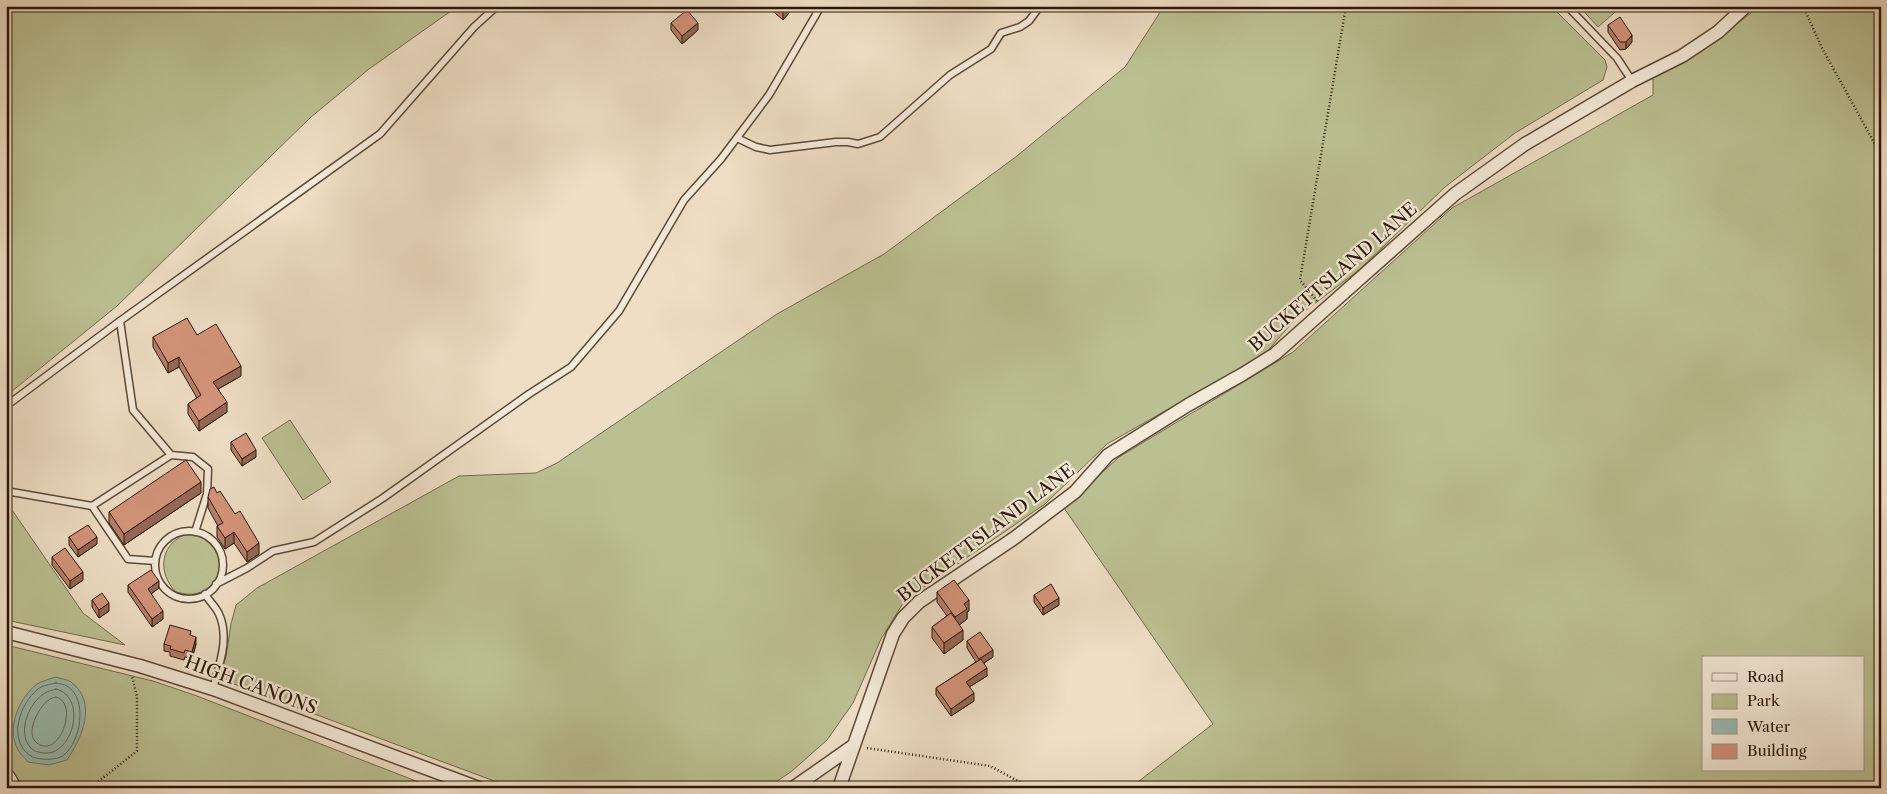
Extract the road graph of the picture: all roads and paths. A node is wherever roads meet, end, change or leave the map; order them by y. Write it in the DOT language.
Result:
graph roads {
  1 [pos="497,6"];
  2 [pos="821,6"];
  3 [pos="1040,6"];
  4 [pos="1346,6"];
  5 [pos="1567,6"];
  6 [pos="1746,6"];
  7 [pos="1803,6"];
  8 [pos="1632,81"];
  9 [pos="737,138"];
  10 [pos="1881,155"];
  11 [pos="1325,310"];
  12 [pos="120,321"];
  13 [pos="6,406"];
  14 [pos="171,455"];
  15 [pos="6,491"];
  16 [pos="92,506"];
  17 [pos="195,532"];
  18 [pos="155,561"];
  19 [pos="216,584"];
  20 [pos="205,594"];
  21 [pos="6,632"];
  22 [pos="129,663"];
  23 [pos="213,689"];
  24 [pos="853,746"];
  25 [pos="6,778"];
  26 [pos="12,788"];
  27 [pos="90,788"];
  28 [pos="479,788"];
  29 [pos="793,788"];
  30 [pos="839,788"];
  31 [pos="1031,788"];
  1 -- 12 [label="lane"];
  2 -- 9 [label="lane"];
  3 -- 9 [label="lane"];
  4 -- 11 [label="path"];
  5 -- 8 [label="lane"];
  6 -- 8 [label="street, BUCKETTSLAND LANE"];
  7 -- 10 [label="path"];
  8 -- 11 [label="street, BUCKETTSLAND LANE"];
  9 -- 19 [label="lane"];
  11 -- 24 [label="street, BUCKETTSLAND LANE"];
  12 -- 13 [label="lane"];
  12 -- 14 [label="lane"];
  14 -- 16 [label="lane"];
  14 -- 17 [label="lane"];
  15 -- 16 [label="lane"];
  16 -- 18 [label="lane"];
  17 -- 18 [label="lane"];
  17 -- 19 [label="lane"];
  18 -- 20 [label="lane"];
  19 -- 20 [label="lane"];
  20 -- 23 [label="lane"];
  21 -- 22 [label="street, HIGH CANONS"];
  22 -- 23 [label="street, HIGH CANONS"];
  22 -- 27 [label="path"];
  23 -- 28 [label="street, HIGH CANONS"];
  24 -- 29 [label="street"];
  24 -- 30 [label="street, BUCKETTSLAND LANE"];
  24 -- 31 [label="path"];
  25 -- 26 [label="street"];
}
